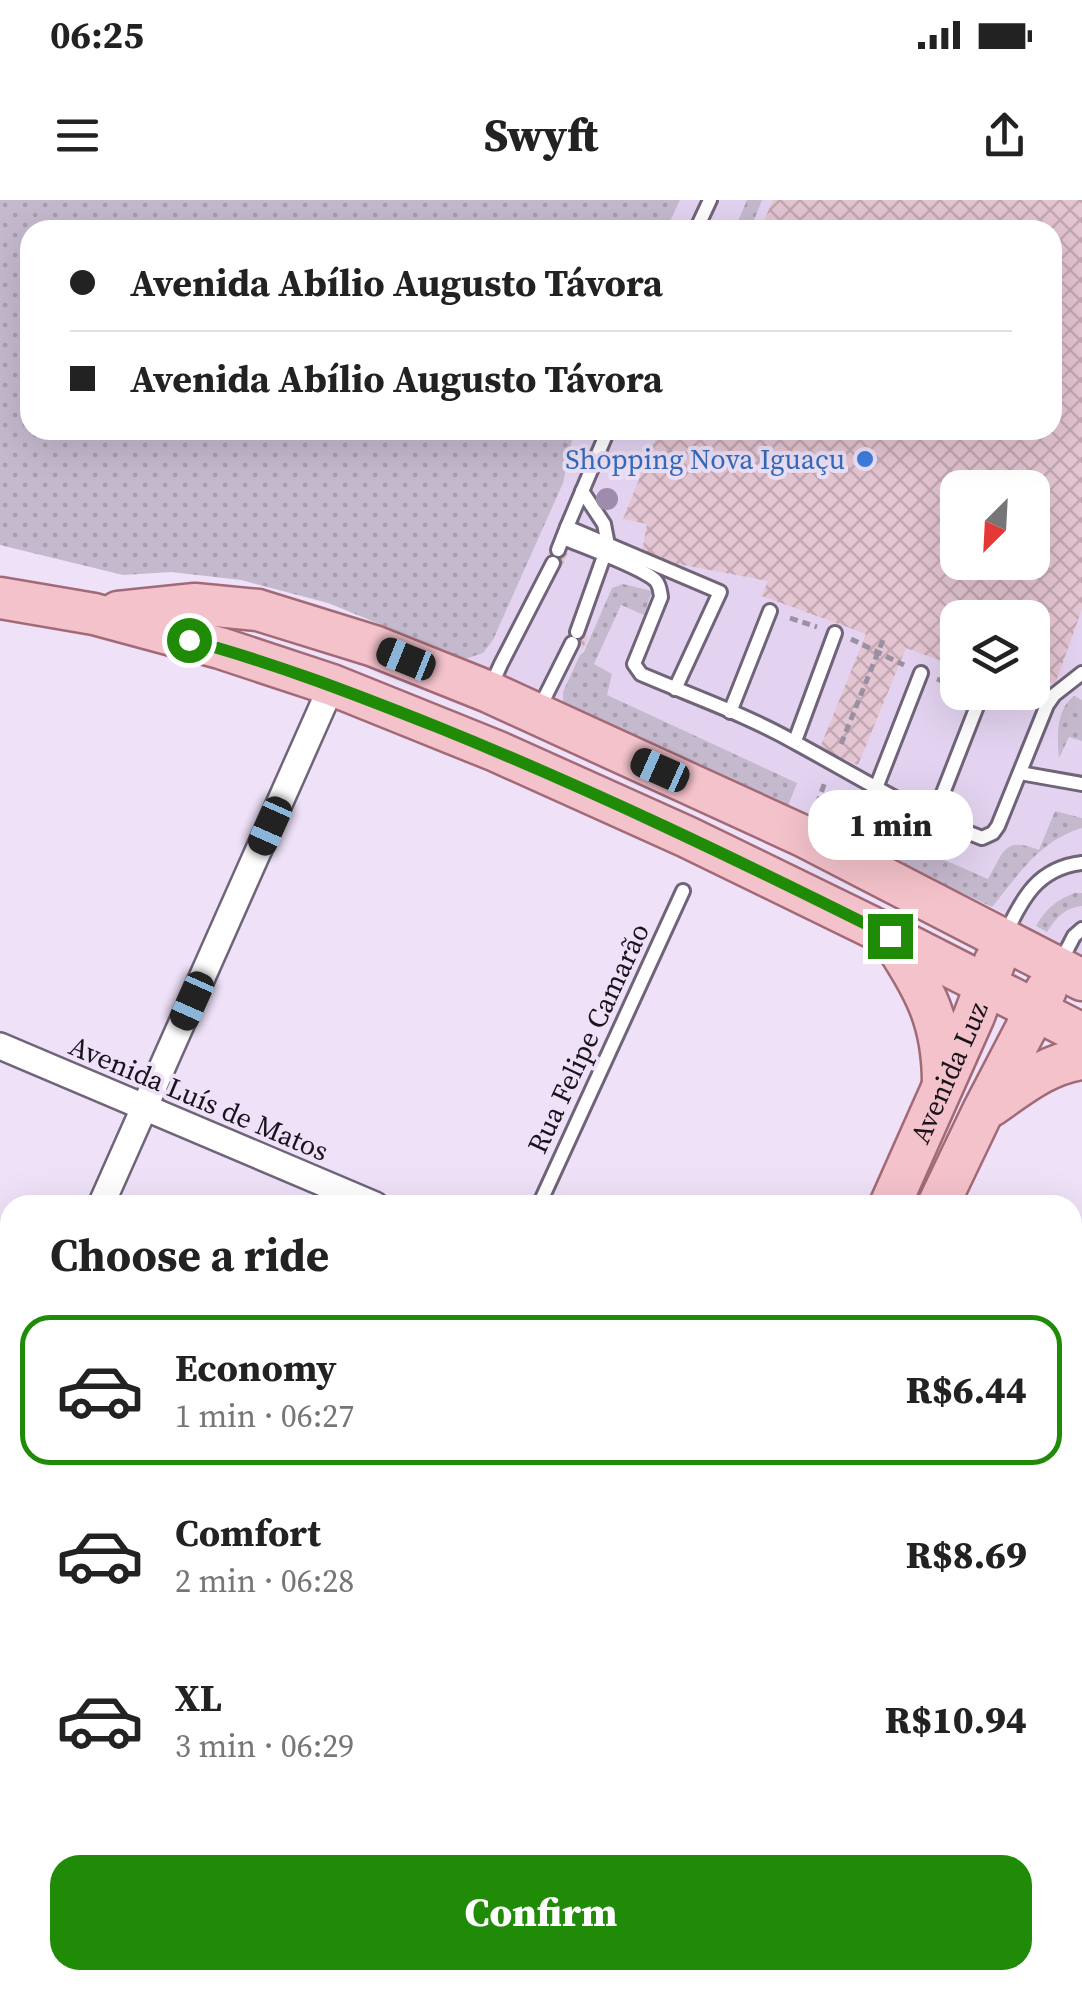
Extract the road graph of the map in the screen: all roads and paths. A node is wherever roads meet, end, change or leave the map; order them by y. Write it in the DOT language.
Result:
graph roads {
  1 [pos="604,440"];
  2 [pos="582,491"];
  3 [pos="560,545"];
  4 [pos="606,550"];
  5 [pos="0,598"];
  6 [pos="770,611"];
  7 [pos="94,614"];
  8 [pos="834,634"];
  9 [pos="882,640"];
  10 [pos="1082,672"];
  11 [pos="921,673"];
  12 [pos="332,685"];
  13 [pos="675,688"];
  14 [pos="479,689"];
  15 [pos="1050,702"];
  16 [pos="975,710"];
  17 [pos="1045,710"];
  18 [pos="730,712"];
  19 [pos="536,714"];
  20 [pos="795,742"];
  21 [pos="833,765"];
  22 [pos="1020,773"];
  23 [pos="1082,784"];
  24 [pos="876,788"];
  25 [pos="816,805"];
  26 [pos="934,816"];
  27 [pos="1082,863"];
  28 [pos="683,891"];
  29 [pos="1082,929"];
  30 [pos="890,936"];
  31 [pos="1003,938"];
  32 [pos="1070,974"];
  33 [pos="987,986"];
  34 [pos="1035,1012"];
  35 [pos="1082,1034"];
  36 [pos="0,1046"];
  37 [pos="1082,1059"];
  38 [pos="944,1086"];
  39 [pos="145,1106"];
  40 [pos="983,1110"];
  41 [pos="105,1195"];
  42 [pos="352,1195"];
  43 [pos="544,1195"];
  44 [pos="895,1195"];
  45 [pos="943,1195"];
  1 -- 2 [label="lane"];
  2 -- 3 [label="lane"];
  2 -- 4 [label="lane"];
  3 -- 4 [label="lane"];
  3 -- 14 [label="lane"];
  4 -- 13 [label="lane"];
  4 -- 13 [label="lane"];
  4 -- 19 [label="lane"];
  5 -- 7 [label="main road"];
  6 -- 18 [label="lane"];
  7 -- 12 [label="main road"];
  7 -- 14 [label="main road"];
  8 -- 20 [label="lane"];
  9 -- 21 [label="path"];
  10 -- 15 [label="lane"];
  11 -- 24 [label="lane"];
  12 -- 14 [label="main road"];
  12 -- 30 [label="main road"];
  12 -- 39 [label="street"];
  13 -- 18 [label="lane"];
  14 -- 19 [label="main road"];
  16 -- 26 [label="lane"];
  17 -- 22 [label="lane"];
  18 -- 20 [label="lane"];
  19 -- 31 [label="main road"];
  20 -- 21 [label="lane"];
  21 -- 24 [label="lane"];
  21 -- 25 [label="path"];
  22 -- 23 [label="lane"];
  22 -- 26 [label="lane"];
  24 -- 26 [label="lane"];
  27 -- 31 [label="lane"];
  28 -- 43 [label="lane, Rua Felipe Camarão"];
  29 -- 32 [label="lane"];
  30 -- 33 [label="main road"];
  30 -- 38 [label="main road"];
  31 -- 32 [label="main road"];
  31 -- 33 [label="main road, Avenida Luz"];
  32 -- 33 [label="main road"];
  32 -- 34 [label="main road, Avenida Luz"];
  33 -- 34 [label="main road"];
  33 -- 38 [label="main road, Avenida Luz"];
  34 -- 35 [label="main road"];
  34 -- 40 [label="main road, Avenida Luz"];
  36 -- 39 [label="street, Avenida Luís de Matos"];
  37 -- 40 [label="main road"];
  38 -- 44 [label="main road, Avenida Luz"];
  39 -- 41 [label="street"];
  39 -- 42 [label="street, Avenida Luís de Matos"];
  40 -- 45 [label="main road, Avenida Luz"];
}
